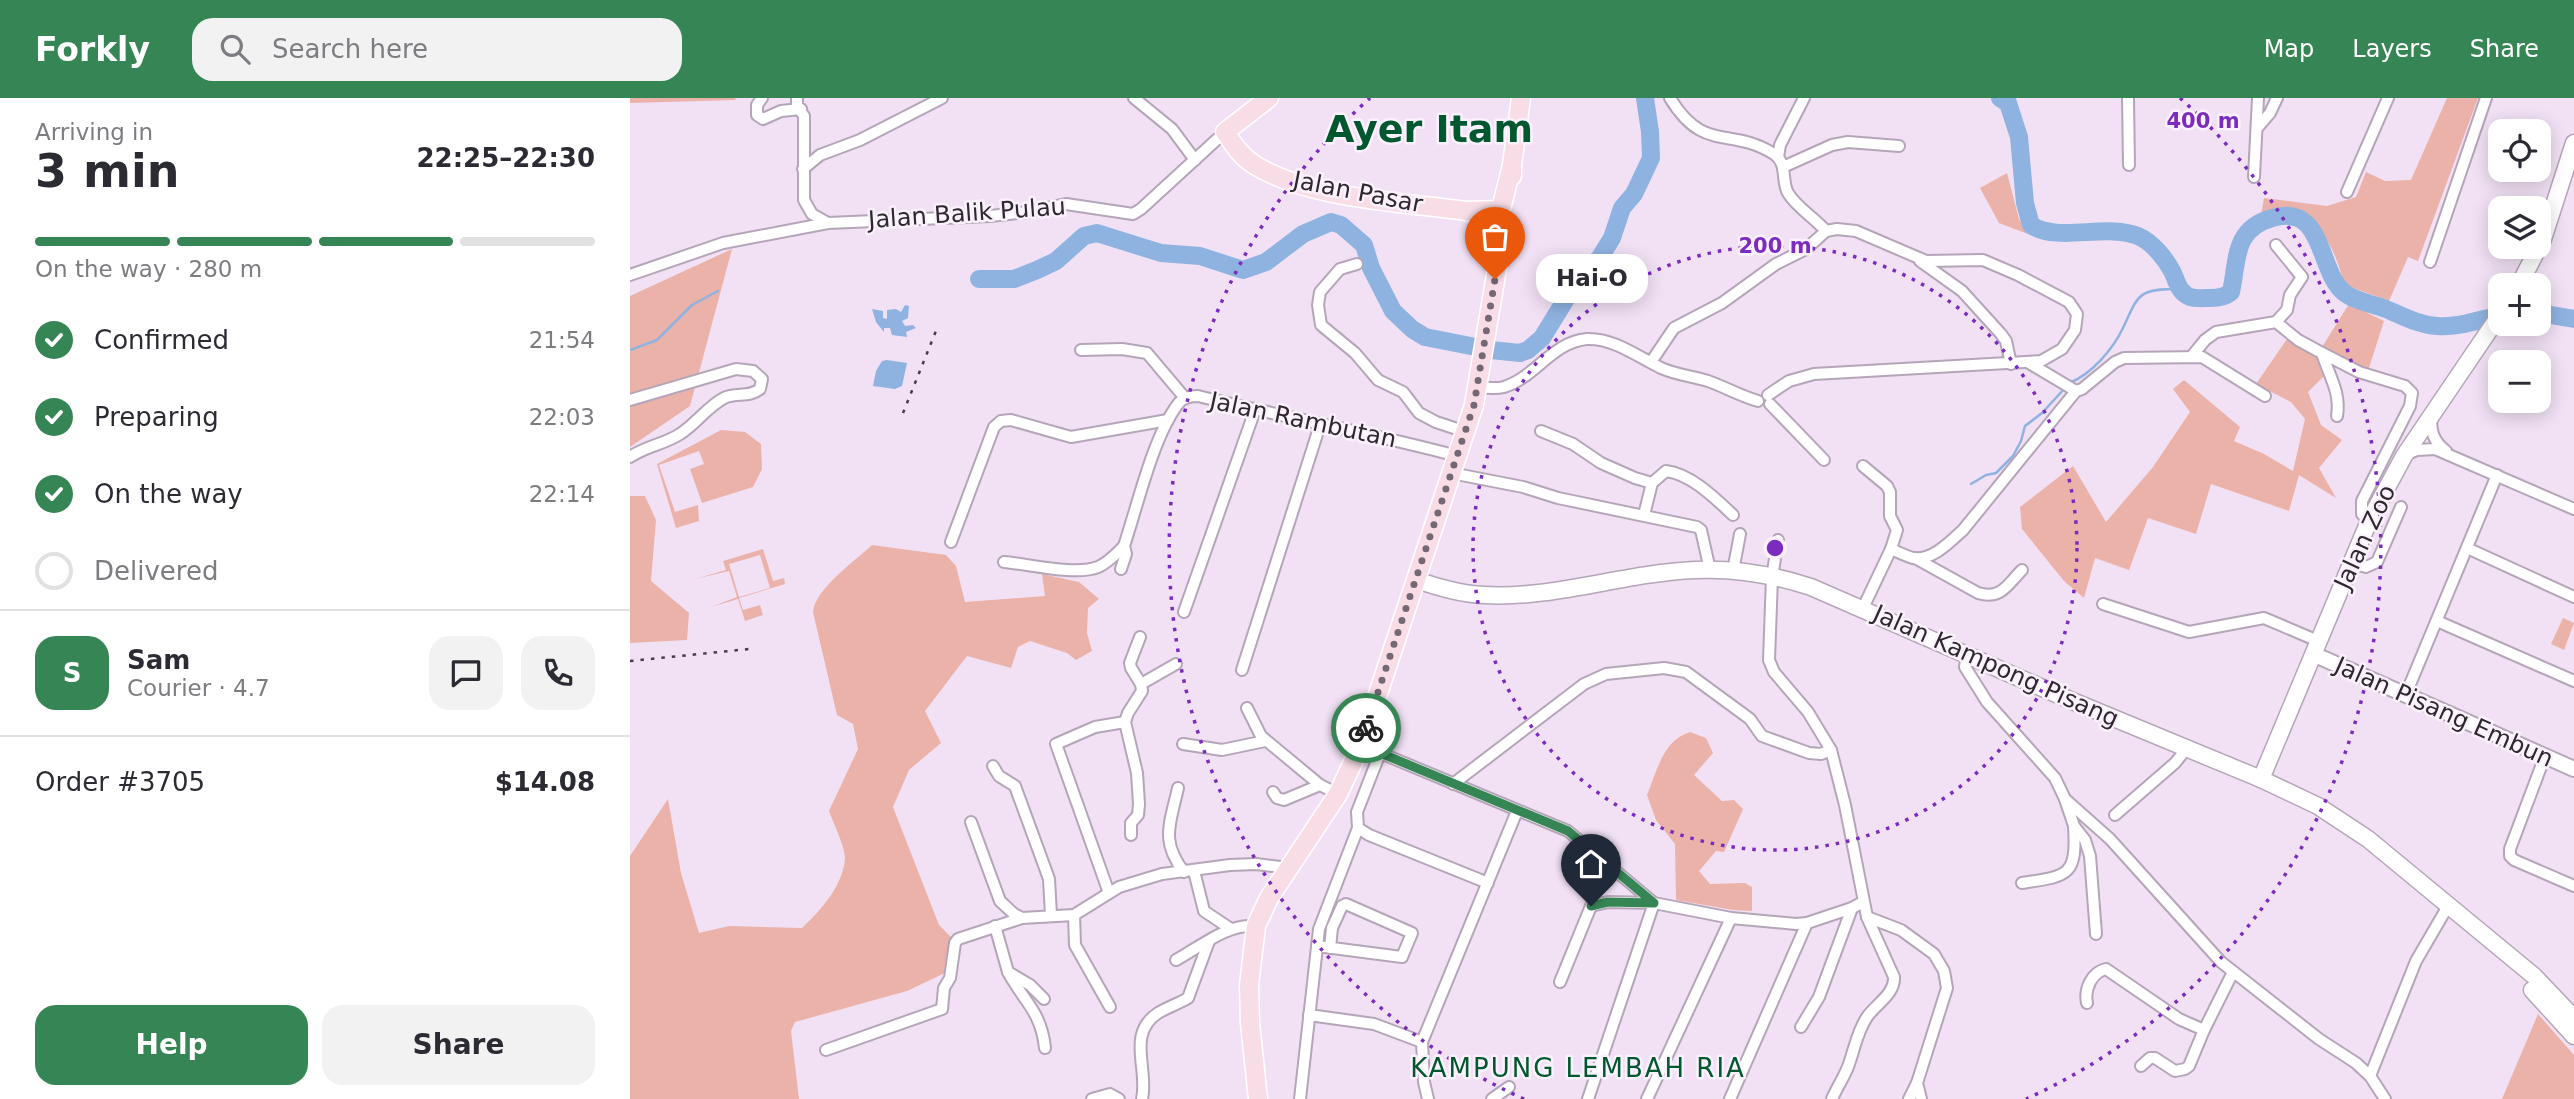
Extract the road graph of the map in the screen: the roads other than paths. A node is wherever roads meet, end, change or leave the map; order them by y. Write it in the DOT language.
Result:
graph roads {
  1 [pos="762,98"];
  2 [pos="797,98"];
  3 [pos="942,98"];
  4 [pos="1134,98"];
  5 [pos="1269,98"];
  6 [pos="1521,98"];
  7 [pos="1670,98"];
  8 [pos="1804,98"];
  9 [pos="2128,98"];
  10 [pos="2259,98"];
  11 [pos="2277,98"];
  12 [pos="2388,98"];
  13 [pos="2486,98"];
  14 [pos="802,109"];
  15 [pos="2259,127"];
  16 [pos="1226,132"];
  17 [pos="2574,143"];
  18 [pos="1899,146"];
  19 [pos="1195,160"];
  20 [pos="1781,162"];
  21 [pos="1511,164"];
  22 [pos="2129,164"];
  23 [pos="803,169"];
  24 [pos="2254,177"];
  25 [pos="2567,187"];
  26 [pos="2347,192"];
  27 [pos="1466,211"];
  28 [pos="828,223"];
  29 [pos="1826,231"];
  30 [pos="2276,245"];
  31 [pos="1500,251"];
  32 [pos="1915,258"];
  33 [pos="2430,262"];
  34 [pos="1357,264"];
  35 [pos="2525,273"];
  36 [pos="630,275"];
  37 [pos="2276,322"];
  38 [pos="2488,331"];
  39 [pos="1081,350"];
  40 [pos="2322,353"];
  41 [pos="2192,356"];
  42 [pos="1651,362"];
  43 [pos="2029,363"];
  44 [pos="2011,364"];
  45 [pos="1477,387"];
  46 [pos="2069,388"];
  47 [pos="2265,396"];
  48 [pos="1185,398"];
  49 [pos="630,400"];
  50 [pos="1765,400"];
  51 [pos="1255,410"];
  52 [pos="2337,416"];
  53 [pos="2431,416"];
  54 [pos="1168,420"];
  55 [pos="1320,425"];
  56 [pos="1466,432"];
  57 [pos="1541,432"];
  58 [pos="2451,454"];
  59 [pos="2404,456"];
  60 [pos="630,457"];
  61 [pos="1824,460"];
  62 [pos="1454,465"];
  63 [pos="1863,466"];
  64 [pos="2497,475"];
  65 [pos="1653,483"];
  66 [pos="2401,507"];
  67 [pos="2574,509"];
  68 [pos="1644,515"];
  69 [pos="1733,515"];
  70 [pos="2369,521"];
  71 [pos="1740,534"];
  72 [pos="1778,541"];
  73 [pos="951,542"];
  74 [pos="1124,546"];
  75 [pos="2467,548"];
  76 [pos="1891,549"];
  77 [pos="1915,558"];
  78 [pos="1004,562"];
  79 [pos="2351,563"];
  80 [pos="1121,569"];
  81 [pos="1710,570"];
  82 [pos="2022,570"];
  83 [pos="1733,571"];
  84 [pos="1772,577"];
  85 [pos="1416,580"];
  86 [pos="2574,597"];
  87 [pos="2103,604"];
  88 [pos="1863,608"];
  89 [pos="1184,612"];
  90 [pos="2437,621"];
  91 [pos="1140,637"];
  92 [pos="2316,648"];
  93 [pos="1967,654"];
  94 [pos="1176,664"];
  95 [pos="1242,670"];
  96 [pos="2574,681"];
  97 [pos="1141,684"];
  98 [pos="2406,694"];
  99 [pos="1247,708"];
  100 [pos="1125,722"];
  101 [pos="1265,741"];
  102 [pos="1183,744"];
  103 [pos="1361,745"];
  104 [pos="2187,748"];
  105 [pos="1831,750"];
  106 [pos="1380,753"];
  107 [pos="2544,756"];
  108 [pos="2217,761"];
  109 [pos="993,766"];
  110 [pos="2574,769"];
  111 [pos="2261,779"];
  112 [pos="1453,784"];
  113 [pos="1320,785"];
  114 [pos="1178,788"];
  115 [pos="1273,792"];
  116 [pos="1338,794"];
  117 [pos="2299,797"];
  118 [pos="2065,799"];
  119 [pos="1517,811"];
  120 [pos="2115,815"];
  121 [pos="971,822"];
  122 [pos="2074,826"];
  123 [pos="1358,828"];
  124 [pos="1131,835"];
  125 [pos="1289,868"];
  126 [pos="1189,872"];
  127 [pos="1488,883"];
  128 [pos="2022,883"];
  129 [pos="2574,886"];
  130 [pos="1109,893"];
  131 [pos="1863,902"];
  132 [pos="1654,903"];
  133 [pos="2448,906"];
  134 [pos="1852,908"];
  135 [pos="1052,915"];
  136 [pos="1074,915"];
  137 [pos="1867,917"];
  138 [pos="1022,918"];
  139 [pos="1731,918"];
  140 [pos="1807,923"];
  141 [pos="995,926"];
  142 [pos="1256,926"];
  143 [pos="1231,929"];
  144 [pos="2096,934"];
  145 [pos="1209,941"];
  146 [pos="1317,946"];
  147 [pos="1329,948"];
  148 [pos="1176,960"];
  149 [pos="2514,962"];
  150 [pos="1008,972"];
  151 [pos="2233,972"];
  152 [pos="1560,982"];
  153 [pos="1044,999"];
  154 [pos="2087,1003"];
  155 [pos="1110,1007"];
  156 [pos="1309,1015"];
  157 [pos="2574,1018"];
  158 [pos="1801,1027"];
  159 [pos="2204,1030"];
  160 [pos="2574,1036"];
  161 [pos="1422,1042"];
  162 [pos="1045,1048"];
  163 [pos="826,1050"];
  164 [pos="2141,1066"];
  165 [pos="2370,1076"];
  166 [pos="1917,1083"];
  167 [pos="1509,1087"];
  168 [pos="1092,1099"];
  169 [pos="1119,1099"];
  170 [pos="1142,1099"];
  171 [pos="1258,1099"];
  172 [pos="1300,1099"];
  173 [pos="1428,1099"];
  174 [pos="1492,1099"];
  175 [pos="1588,1099"];
  176 [pos="1647,1099"];
  177 [pos="1730,1099"];
  178 [pos="1832,1099"];
  179 [pos="1909,1099"];
  180 [pos="1921,1099"];
  181 [pos="2385,1099"];
  1 -- 14 [label="street"];
  2 -- 14 [label="street"];
  3 -- 23 [label="street"];
  4 -- 19 [label="street"];
  5 -- 16 [label="main road, Jalan Balik Pulau"];
  6 -- 21 [label="main road"];
  7 -- 20 [label="street"];
  8 -- 20 [label="street"];
  9 -- 22 [label="street"];
  10 -- 15 [label="street"];
  11 -- 15 [label="street"];
  12 -- 26 [label="street"];
  13 -- 33 [label="street"];
  14 -- 23 [label="street"];
  15 -- 24 [label="street"];
  16 -- 19 [label="street, Jalan Balik Pulau"];
  16 -- 27 [label="main road, Jalan Pasar"];
  17 -- 25 [label="main road"];
  18 -- 20 [label="street"];
  19 -- 28 [label="street, Jalan Balik Pulau"];
  20 -- 29 [label="street"];
  21 -- 27 [label="main road, Jalan Pasar"];
  21 -- 31 [label="main road"];
  23 -- 28 [label="street"];
  25 -- 35 [label="main road"];
  27 -- 31 [label="main road, Jalan Pasar"];
  28 -- 36 [label="street, Jalan Balik Pulau"];
  29 -- 32 [label="street"];
  29 -- 42 [label="street"];
  30 -- 37 [label="street"];
  31 -- 45 [label="main road"];
  32 -- 43 [label="street"];
  32 -- 44 [label="street"];
  34 -- 56 [label="street"];
  37 -- 40 [label="street"];
  37 -- 41 [label="street"];
  38 -- 53 [label="main road, Jalan Zoo"];
  39 -- 48 [label="street"];
  40 -- 52 [label="street"];
  40 -- 70 [label="street"];
  41 -- 46 [label="street"];
  41 -- 47 [label="street"];
  42 -- 45 [label="street"];
  42 -- 50 [label="street"];
  43 -- 44 [label="street"];
  43 -- 46 [label="street"];
  44 -- 50 [label="street"];
  45 -- 56 [label="main road"];
  46 -- 77 [label="street"];
  48 -- 51 [label="street, Jalan Rambutan"];
  48 -- 54 [label="street, Jalan Rambutan"];
  49 -- 60 [label="street"];
  50 -- 61 [label="street"];
  51 -- 55 [label="street, Jalan Rambutan"];
  51 -- 89 [label="street"];
  53 -- 58 [label="street"];
  53 -- 59 [label="main road, Jalan Zoo"];
  54 -- 73 [label="street"];
  54 -- 74 [label="street, Jalan Rambutan"];
  55 -- 62 [label="street, Jalan Rambutan"];
  55 -- 95 [label="street"];
  56 -- 62 [label="main road"];
  57 -- 65 [label="street"];
  58 -- 59 [label="street"];
  58 -- 64 [label="street"];
  59 -- 70 [label="main road, Jalan Zoo"];
  62 -- 68 [label="street, Jalan Rambutan"];
  62 -- 85 [label="main road"];
  63 -- 76 [label="street"];
  64 -- 67 [label="street"];
  64 -- 75 [label="street"];
  65 -- 68 [label="street"];
  65 -- 69 [label="street"];
  66 -- 79 [label="street"];
  68 -- 81 [label="street, Jalan Rambutan"];
  70 -- 79 [label="main road, Jalan Zoo"];
  71 -- 83 [label="street"];
  72 -- 84 [label="street"];
  74 -- 78 [label="street"];
  74 -- 80 [label="street, Jalan Rambutan"];
  75 -- 86 [label="street"];
  75 -- 90 [label="street"];
  76 -- 77 [label="street"];
  76 -- 88 [label="street"];
  77 -- 82 [label="street"];
  79 -- 92 [label="main road, Jalan Zoo"];
  81 -- 83 [label="main road, Jalan Kampong Pisang"];
  81 -- 85 [label="main road, Jalan Kampong Pisang"];
  83 -- 84 [label="main road, Jalan Kampong Pisang"];
  84 -- 88 [label="main road, Jalan Kampong Pisang"];
  84 -- 105 [label="street"];
  85 -- 103 [label="main road"];
  87 -- 92 [label="street"];
  88 -- 93 [label="main road, Jalan Kampong Pisang"];
  90 -- 96 [label="street"];
  90 -- 98 [label="street"];
  91 -- 97 [label="street"];
  92 -- 98 [label="street, Jalan Pisang Embun"];
  92 -- 111 [label="main road, Jalan Zoo"];
  93 -- 104 [label="main road, Jalan Kampong Pisang"];
  93 -- 118 [label="street"];
  94 -- 97 [label="street"];
  97 -- 100 [label="street"];
  98 -- 107 [label="street, Jalan Pisang Embun"];
  99 -- 101 [label="street"];
  100 -- 124 [label="street"];
  100 -- 130 [label="street"];
  101 -- 102 [label="street"];
  101 -- 113 [label="street"];
  103 -- 106 [label="street"];
  103 -- 116 [label="main road"];
  104 -- 108 [label="main road, Jalan Kampong Pisang"];
  104 -- 120 [label="street"];
  105 -- 112 [label="street"];
  105 -- 131 [label="street"];
  106 -- 112 [label="street"];
  106 -- 123 [label="street"];
  107 -- 110 [label="street, Jalan Pisang Embun"];
  107 -- 129 [label="street"];
  108 -- 111 [label="main road, Jalan Kampong Pisang"];
  108 -- 117 [label="main road"];
  109 -- 135 [label="street"];
  111 -- 117 [label="main road, Jalan Kampong Pisang"];
  112 -- 119 [label="street"];
  113 -- 115 [label="street"];
  113 -- 116 [label="street"];
  114 -- 126 [label="street"];
  116 -- 125 [label="main road"];
  117 -- 133 [label="main road, Jalan Kampong Pisang"];
  118 -- 122 [label="street"];
  118 -- 151 [label="street"];
  119 -- 127 [label="street"];
  119 -- 132 [label="street"];
  121 -- 138 [label="street"];
  122 -- 128 [label="street"];
  122 -- 144 [label="street"];
  123 -- 127 [label="street"];
  123 -- 146 [label="street"];
  125 -- 126 [label="street"];
  125 -- 142 [label="main road"];
  126 -- 130 [label="street"];
  126 -- 143 [label="street"];
  127 -- 161 [label="street"];
  130 -- 136 [label="street"];
  131 -- 134 [label="street"];
  131 -- 137 [label="street"];
  132 -- 139 [label="street"];
  132 -- 152 [label="street"];
  132 -- 175 [label="street"];
  133 -- 149 [label="main road, Jalan Kampong Pisang"];
  133 -- 165 [label="street"];
  134 -- 140 [label="street"];
  134 -- 158 [label="street"];
  135 -- 136 [label="street"];
  135 -- 138 [label="street"];
  136 -- 155 [label="street"];
  137 -- 166 [label="street"];
  137 -- 178 [label="street"];
  138 -- 141 [label="street"];
  139 -- 140 [label="street"];
  139 -- 176 [label="street"];
  140 -- 177 [label="street"];
  141 -- 150 [label="street"];
  141 -- 163 [label="street"];
  142 -- 143 [label="street"];
  142 -- 171 [label="main road"];
  143 -- 145 [label="street"];
  145 -- 148 [label="street"];
  145 -- 170 [label="street"];
  146 -- 147 [label="street"];
  146 -- 156 [label="street"];
  147 -- 147 [label="street"];
  149 -- 157 [label="main road, Jalan Kampong Pisang"];
  149 -- 160 [label="main road, Jalan Kampong Pisang"];
  150 -- 153 [label="street"];
  150 -- 162 [label="street"];
  151 -- 159 [label="street"];
  151 -- 165 [label="street"];
  154 -- 159 [label="street"];
  156 -- 161 [label="street"];
  156 -- 172 [label="street"];
  159 -- 164 [label="street"];
  161 -- 173 [label="street"];
  165 -- 181 [label="street"];
  166 -- 179 [label="street"];
  166 -- 180 [label="street"];
  167 -- 174 [label="street"];
  168 -- 169 [label="street"];
}
